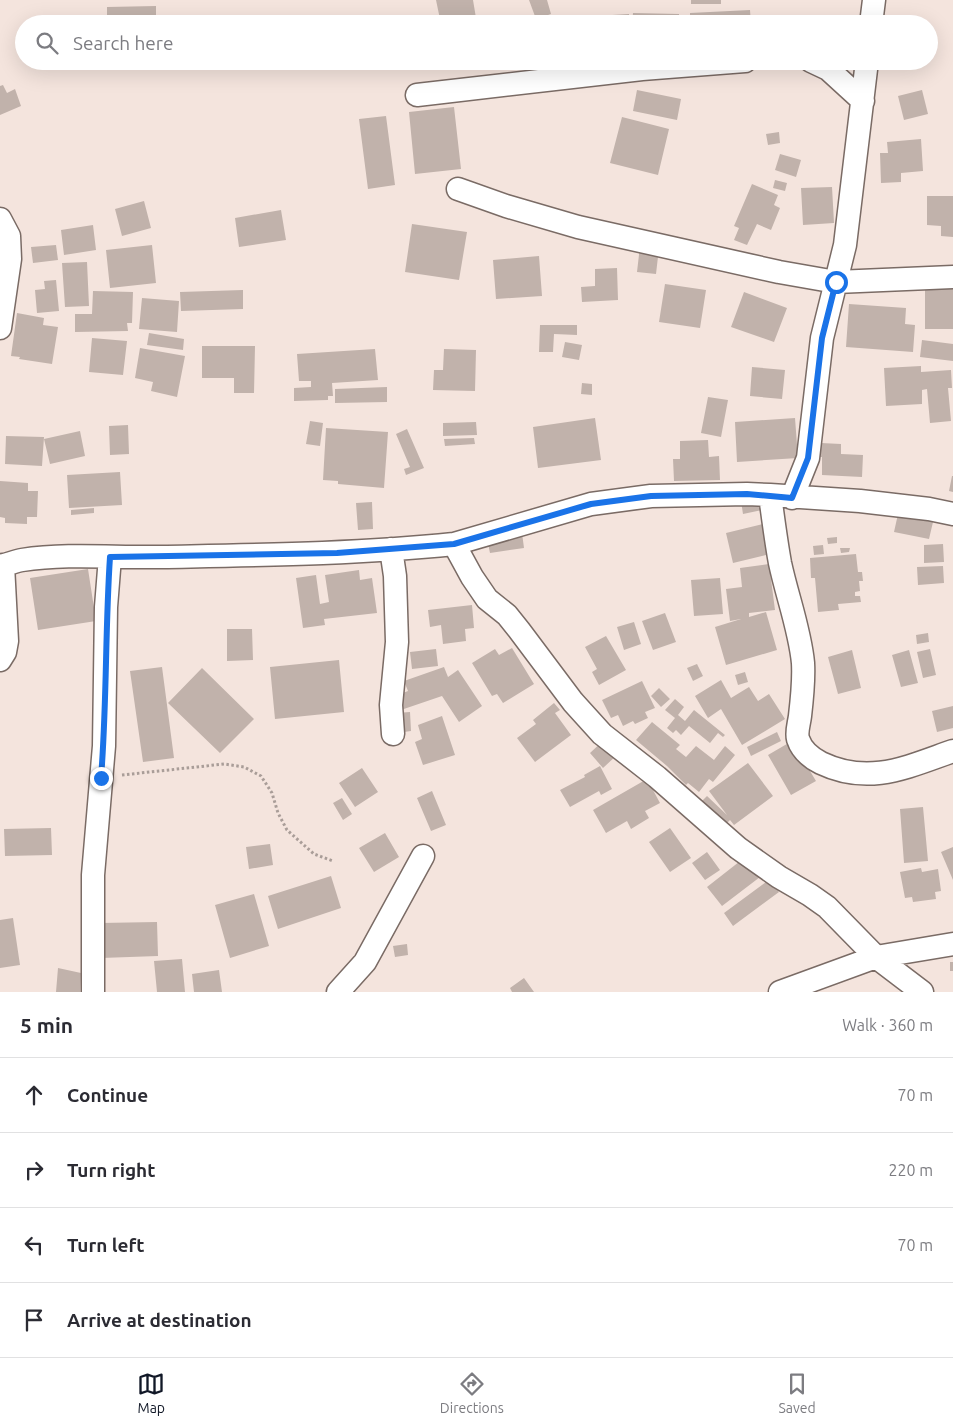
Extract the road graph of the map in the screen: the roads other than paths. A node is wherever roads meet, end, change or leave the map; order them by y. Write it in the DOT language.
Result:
graph roads {
  1 [pos="874,0"];
  2 [pos="872,15"];
  3 [pos="633,70"];
  4 [pos="830,70"];
  5 [pos="866,70"];
  6 [pos="416,95"];
  7 [pos="863,102"];
  8 [pos="458,189"];
  9 [pos="0,219"];
  10 [pos="953,277"];
  11 [pos="836,282"];
  12 [pos="0,328"];
  13 [pos="781,496"];
  14 [pos="953,514"];
  15 [pos="454,544"];
  16 [pos="392,550"];
  17 [pos="110,557"];
  18 [pos="2,566"];
  19 [pos="0,660"];
  20 [pos="393,734"];
  21 [pos="953,751"];
  22 [pos="423,856"];
  23 [pos="953,944"];
  24 [pos="876,957"];
  25 [pos="93,992"];
  26 [pos="338,992"];
  27 [pos="780,992"];
  28 [pos="922,992"];
  1 -- 2 [label="street"];
  3 -- 6 [label="street"];
  4 -- 7 [label="street"];
  5 -- 7 [label="street"];
  7 -- 11 [label="street"];
  8 -- 11 [label="street"];
  9 -- 12 [label="street"];
  10 -- 11 [label="street"];
  11 -- 13 [label="street"];
  13 -- 14 [label="street"];
  13 -- 15 [label="street"];
  13 -- 21 [label="street"];
  15 -- 16 [label="street"];
  15 -- 24 [label="street"];
  16 -- 17 [label="street"];
  16 -- 20 [label="street"];
  17 -- 18 [label="street"];
  17 -- 25 [label="street"];
  18 -- 19 [label="street"];
  22 -- 26 [label="street"];
  23 -- 24 [label="street"];
  24 -- 27 [label="street"];
  24 -- 28 [label="street"];
}
